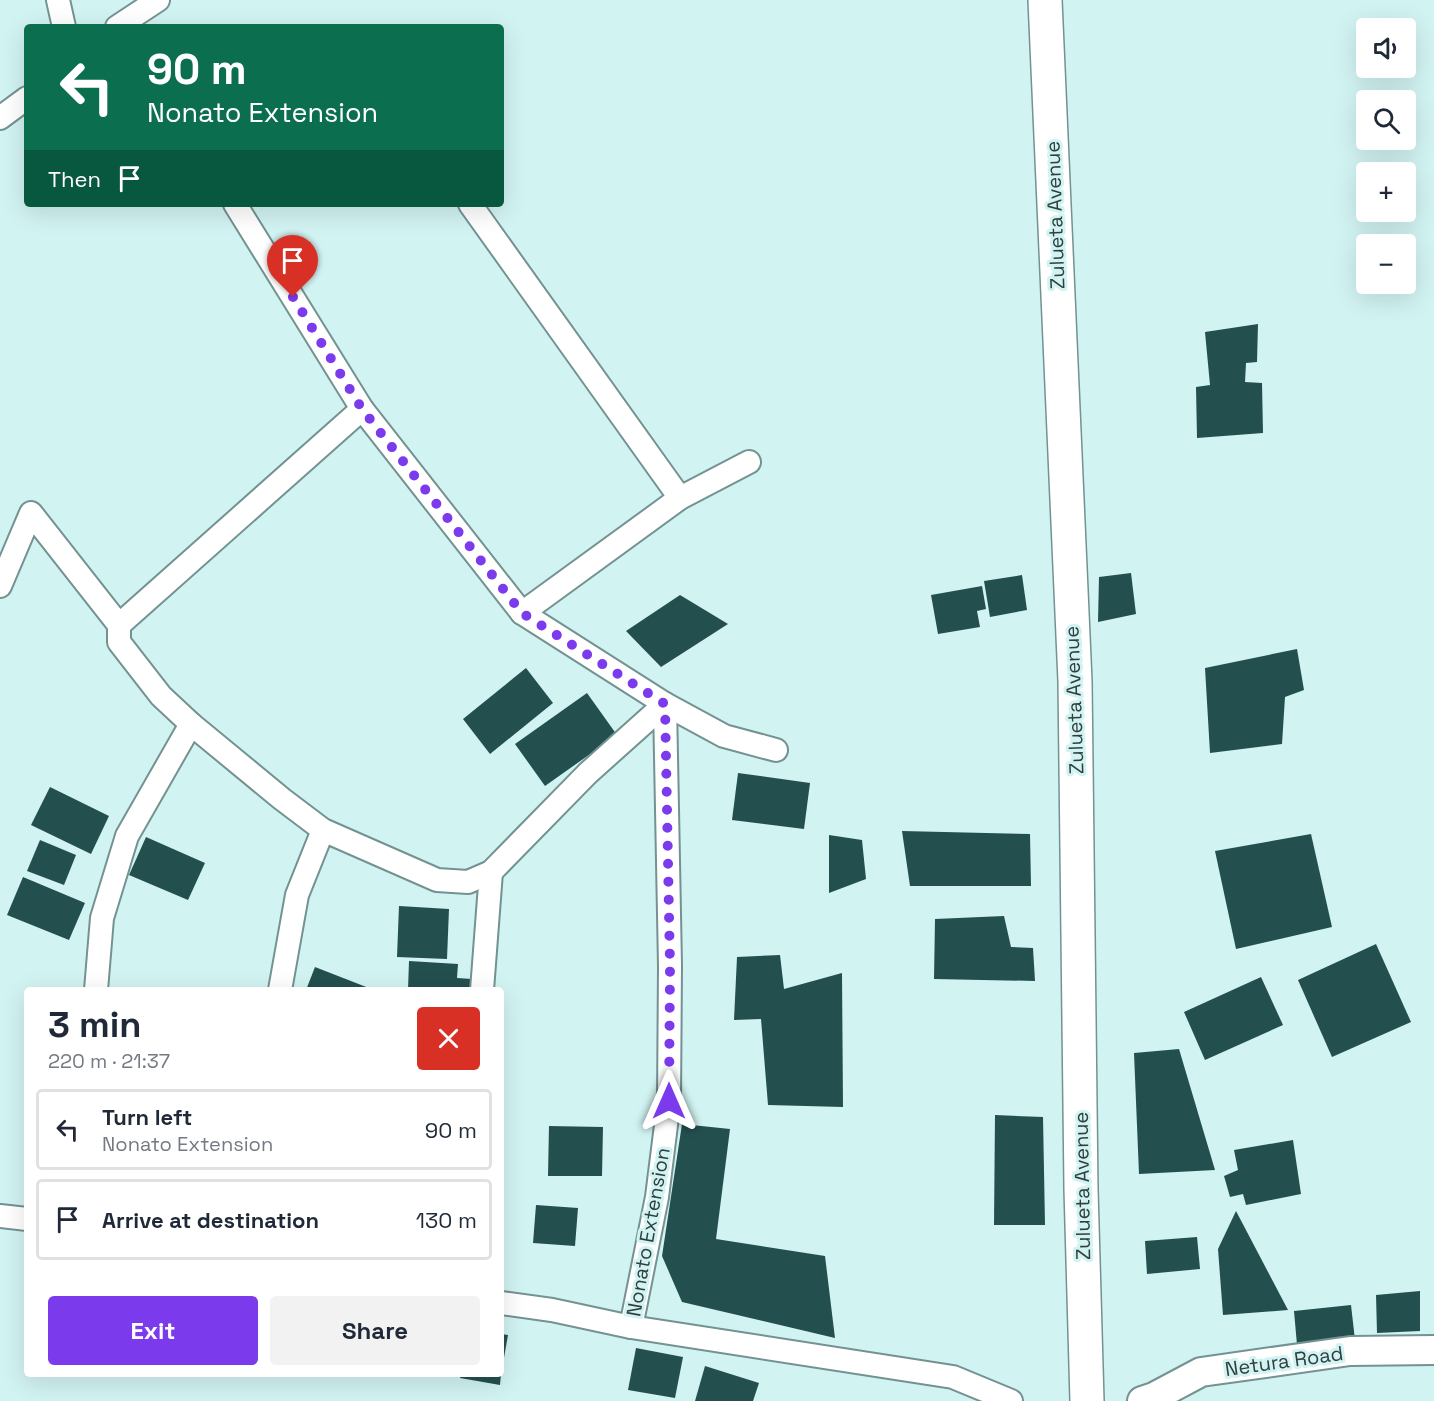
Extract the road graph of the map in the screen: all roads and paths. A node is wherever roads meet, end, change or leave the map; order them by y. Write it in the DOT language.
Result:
graph roads {
  1 [pos="58,0"];
  2 [pos="158,0"];
  3 [pos="1045,0"];
  4 [pos="63,24"];
  5 [pos="124,24"];
  6 [pos="24,100"];
  7 [pos="0,118"];
  8 [pos="237,207"];
  9 [pos="472,207"];
  10 [pos="362,409"];
  11 [pos="749,462"];
  12 [pos="680,498"];
  13 [pos="0,586"];
  14 [pos="522,613"];
  15 [pos="119,625"];
  16 [pos="665,704"];
  17 [pos="191,724"];
  18 [pos="776,750"];
  19 [pos="323,830"];
  20 [pos="491,872"];
  21 [pos="96,987"];
  22 [pos="281,987"];
  23 [pos="482,987"];
  24 [pos="0,1216"];
  25 [pos="24,1219"];
  26 [pos="504,1304"];
  27 [pos="631,1327"];
  28 [pos="1434,1350"];
  29 [pos="1011,1401"];
  30 [pos="1087,1401"];
  31 [pos="1142,1401"];
  1 -- 4 [label="street"];
  2 -- 5 [label="street"];
  3 -- 30 [label="main road, Zulueta Avenue"];
  6 -- 7 [label="street"];
  8 -- 10 [label="street"];
  9 -- 12 [label="street"];
  10 -- 14 [label="street"];
  10 -- 15 [label="street"];
  11 -- 12 [label="street"];
  12 -- 14 [label="street"];
  13 -- 15 [label="street"];
  14 -- 16 [label="street"];
  15 -- 17 [label="street"];
  16 -- 18 [label="street"];
  16 -- 20 [label="street"];
  16 -- 27 [label="street, Nonato Extension"];
  17 -- 19 [label="street"];
  17 -- 21 [label="street"];
  19 -- 20 [label="street"];
  19 -- 22 [label="street"];
  20 -- 23 [label="street"];
  24 -- 25 [label="street"];
  26 -- 27 [label="street, Nonato Extension"];
  27 -- 29 [label="street, Nonato Extension"];
  28 -- 31 [label="street, Netura Road"];
}
